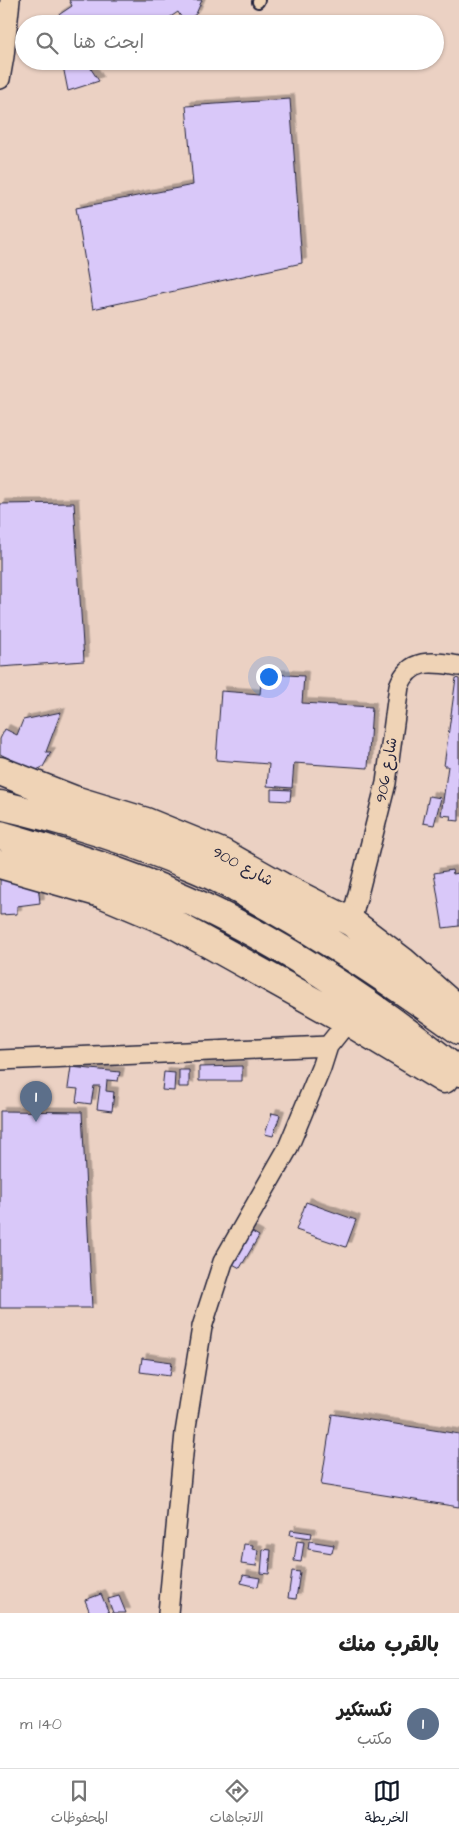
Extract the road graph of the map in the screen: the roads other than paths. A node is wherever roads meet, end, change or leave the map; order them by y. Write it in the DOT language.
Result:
graph roads {
  1 [pos="10,0"];
  2 [pos="0,79"];
  3 [pos="459,666"];
  4 [pos="0,770"];
  5 [pos="0,805"];
  6 [pos="0,836"];
  7 [pos="0,864"];
  8 [pos="351,922"];
  9 [pos="459,1011"];
  10 [pos="348,1021"];
  11 [pos="459,1030"];
  12 [pos="328,1046"];
  13 [pos="0,1060"];
  14 [pos="459,1072"];
  15 [pos="459,1088"];
  16 [pos="168,1613"];
  1 -- 2 [label="street"];
  3 -- 8 [label="street, شارع 906"];
  4 -- 8 [label="street, شارع 900"];
  5 -- 11 [label="street"];
  6 -- 14 [label="street"];
  7 -- 10 [label="street"];
  8 -- 9 [label="street, شارع 900"];
  10 -- 12 [label="street"];
  10 -- 15 [label="street"];
  12 -- 13 [label="street"];
  12 -- 16 [label="street"];
}
